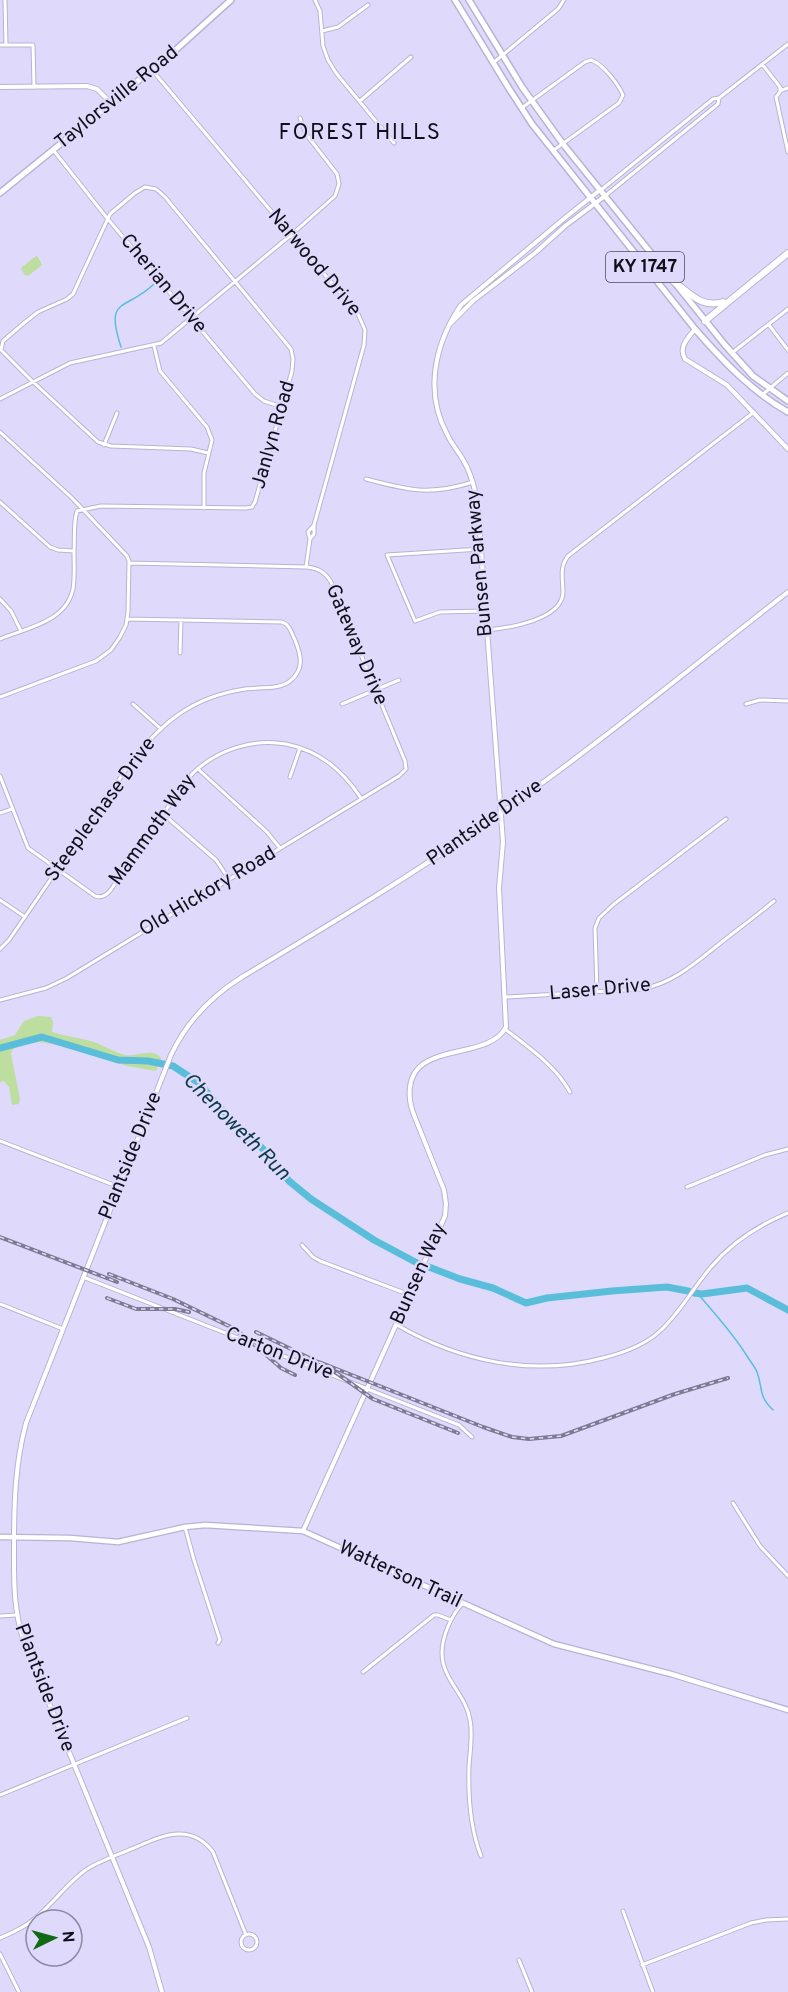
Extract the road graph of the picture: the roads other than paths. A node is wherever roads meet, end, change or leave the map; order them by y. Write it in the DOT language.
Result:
graph roads {
  1 [pos="5,0"];
  2 [pos="231,0"];
  3 [pos="315,0"];
  4 [pos="455,0"];
  5 [pos="467,0"];
  6 [pos="564,0"];
  7 [pos="368,5"];
  8 [pos="322,31"];
  9 [pos="788,44"];
  10 [pos="0,45"];
  11 [pos="6,45"];
  12 [pos="503,56"];
  13 [pos="411,57"];
  14 [pos="493,63"];
  15 [pos="762,64"];
  16 [pos="152,70"];
  17 [pos="0,87"];
  18 [pos="34,87"];
  19 [pos="780,87"];
  20 [pos="788,88"];
  21 [pos="719,98"];
  22 [pos="360,101"];
  23 [pos="531,101"];
  24 [pos="111,102"];
  25 [pos="521,108"];
  26 [pos="300,118"];
  27 [pos="394,142"];
  28 [pos="563,144"];
  29 [pos="53,150"];
  30 [pos="553,151"];
  31 [pos="788,152"];
  32 [pos="600,190"];
  33 [pos="0,193"];
  34 [pos="605,196"];
  35 [pos="590,198"];
  36 [pos="595,204"];
  37 [pos="107,218"];
  38 [pos="291,235"];
  39 [pos="788,253"];
  40 [pos="237,281"];
  41 [pos="673,281"];
  42 [pos="727,301"];
  43 [pos="788,309"];
  44 [pos="192,319"];
  45 [pos="705,321"];
  46 [pos="450,324"];
  47 [pos="768,324"];
  48 [pos="695,329"];
  49 [pos="154,346"];
  50 [pos="788,350"];
  51 [pos="731,353"];
  52 [pos="788,373"];
  53 [pos="33,382"];
  54 [pos="768,389"];
  55 [pos="762,396"];
  56 [pos="0,399"];
  57 [pos="788,401"];
  58 [pos="282,407"];
  59 [pos="754,411"];
  60 [pos="788,412"];
  61 [pos="117,413"];
  62 [pos="0,432"];
  63 [pos="104,445"];
  64 [pos="788,449"];
  65 [pos="208,453"];
  66 [pos="366,479"];
  67 [pos="473,482"];
  68 [pos="0,502"];
  69 [pos="204,507"];
  70 [pos="82,509"];
  71 [pos="481,549"];
  72 [pos="74,551"];
  73 [pos="129,563"];
  74 [pos="306,567"];
  75 [pos="788,592"];
  76 [pos="0,599"];
  77 [pos="485,611"];
  78 [pos="127,619"];
  79 [pos="181,620"];
  80 [pos="486,630"];
  81 [pos="21,631"];
  82 [pos="0,639"];
  83 [pos="180,653"];
  84 [pos="399,680"];
  85 [pos="376,690"];
  86 [pos="0,697"];
  87 [pos="788,701"];
  88 [pos="133,704"];
  89 [pos="342,704"];
  90 [pos="746,704"];
  91 [pos="160,728"];
  92 [pos="300,748"];
  93 [pos="406,766"];
  94 [pos="198,769"];
  95 [pos="0,776"];
  96 [pos="290,777"];
  97 [pos="361,799"];
  98 [pos="12,809"];
  99 [pos="0,813"];
  100 [pos="501,813"];
  101 [pos="163,814"];
  102 [pos="726,819"];
  103 [pos="280,848"];
  104 [pos="57,870"];
  105 [pos="229,879"];
  106 [pos="0,900"];
  107 [pos="774,901"];
  108 [pos="24,917"];
  109 [pos="0,949"];
  110 [pos="597,992"];
  111 [pos="506,997"];
  112 [pos="0,1000"];
  113 [pos="505,1029"];
  114 [pos="570,1092"];
  115 [pos="0,1141"];
  116 [pos="788,1149"];
  117 [pos="118,1187"];
  118 [pos="687,1187"];
  119 [pos="788,1212"];
  120 [pos="302,1245"];
  121 [pos="83,1277"];
  122 [pos="411,1295"];
  123 [pos="0,1304"];
  124 [pos="397,1325"];
  125 [pos="63,1329"];
  126 [pos="367,1389"];
  127 [pos="472,1437"];
  128 [pos="733,1503"];
  129 [pos="185,1527"];
  130 [pos="303,1531"];
  131 [pos="0,1537"];
  132 [pos="14,1537"];
  133 [pos="788,1576"];
  134 [pos="463,1603"];
  135 [pos="16,1615"];
  136 [pos="0,1616"];
  137 [pos="451,1620"];
  138 [pos="218,1643"];
  139 [pos="363,1672"];
  140 [pos="788,1710"];
  141 [pos="187,1718"];
  142 [pos="74,1765"];
  143 [pos="0,1795"];
  144 [pos="481,1856"];
  145 [pos="112,1857"];
  146 [pos="623,1911"];
  147 [pos="788,1919"];
  148 [pos="246,1935"];
  149 [pos="0,1938"];
  150 [pos="0,1954"];
  151 [pos="519,1960"];
  152 [pos="642,1965"];
  153 [pos="19,1992"];
  154 [pos="162,1992"];
  155 [pos="531,1992"];
  156 [pos="653,1992"];
  1 -- 11 [label="street"];
  2 -- 16 [label="main road, Taylorsville Road"];
  3 -- 8 [label="street"];
  4 -- 14 [label="main road, KY 1747"];
  5 -- 12 [label="main road, KY 1747"];
  6 -- 12 [label="street"];
  7 -- 8 [label="street"];
  8 -- 22 [label="street"];
  9 -- 15 [label="street, Bunsen Parkway"];
  10 -- 11 [label="street"];
  11 -- 18 [label="street"];
  12 -- 14 [label="street"];
  12 -- 23 [label="main road, KY 1747"];
  13 -- 22 [label="street"];
  14 -- 25 [label="main road, KY 1747"];
  15 -- 19 [label="street"];
  15 -- 21 [label="street, Bunsen Parkway"];
  16 -- 24 [label="main road, Taylorsville Road"];
  16 -- 38 [label="street, Narwood Drive"];
  17 -- 18 [label="street"];
  18 -- 24 [label="street"];
  19 -- 20 [label="street"];
  19 -- 31 [label="street"];
  21 -- 32 [label="street, Bunsen Parkway"];
  21 -- 34 [label="street, Bunsen Parkway"];
  22 -- 27 [label="street"];
  23 -- 25 [label="street"];
  23 -- 28 [label="main road, KY 1747"];
  23 -- 28 [label="street"];
  24 -- 29 [label="main road, Taylorsville Road"];
  25 -- 30 [label="main road, KY 1747"];
  26 -- 38 [label="street"];
  28 -- 30 [label="street"];
  28 -- 32 [label="main road, KY 1747"];
  29 -- 33 [label="main road, Taylorsville Road"];
  29 -- 37 [label="street, Cherian Drive"];
  30 -- 35 [label="main road, KY 1747"];
  32 -- 34 [label="main road, KY 1747"];
  32 -- 35 [label="street, Bunsen Parkway"];
  34 -- 36 [label="street, Bunsen Parkway"];
  34 -- 41 [label="main road, KY 1747"];
  35 -- 36 [label="main road, KY 1747"];
  35 -- 46 [label="street, Bunsen Parkway"];
  36 -- 46 [label="street, Bunsen Parkway"];
  36 -- 48 [label="main road, KY 1747"];
  37 -- 40 [label="street, Janlyn Road"];
  37 -- 44 [label="street, Cherian Drive"];
  37 -- 53 [label="street"];
  38 -- 40 [label="street"];
  38 -- 74 [label="street, Narwood Drive"];
  39 -- 42 [label="highway"];
  40 -- 44 [label="street"];
  40 -- 58 [label="street, Janlyn Road"];
  41 -- 42 [label="highway"];
  41 -- 45 [label="main road, KY 1747"];
  42 -- 45 [label="highway"];
  43 -- 47 [label="street"];
  44 -- 49 [label="street"];
  44 -- 58 [label="street, Cherian Drive"];
  45 -- 48 [label="main road"];
  45 -- 51 [label="main road, KY 1747"];
  46 -- 67 [label="street, Bunsen Parkway"];
  47 -- 50 [label="street"];
  47 -- 51 [label="street"];
  48 -- 55 [label="main road, KY 1747"];
  48 -- 59 [label="street"];
  49 -- 53 [label="street"];
  49 -- 65 [label="street"];
  51 -- 54 [label="main road, KY 1747"];
  52 -- 54 [label="street"];
  53 -- 56 [label="street"];
  53 -- 63 [label="street"];
  54 -- 55 [label="street"];
  54 -- 57 [label="main road, KY 1747"];
  55 -- 60 [label="main road, KY 1747"];
  58 -- 69 [label="street, Janlyn Road"];
  59 -- 64 [label="street"];
  59 -- 80 [label="street"];
  61 -- 63 [label="street"];
  62 -- 70 [label="street"];
  63 -- 65 [label="street"];
  65 -- 69 [label="street"];
  66 -- 67 [label="street"];
  67 -- 71 [label="street, Bunsen Parkway"];
  68 -- 72 [label="street"];
  69 -- 70 [label="street, Janlyn Road"];
  70 -- 72 [label="street"];
  70 -- 73 [label="street"];
  71 -- 77 [label="street, Bunsen Parkway"];
  71 -- 77 [label="street"];
  72 -- 81 [label="street"];
  73 -- 74 [label="street, Gateway Drive"];
  73 -- 78 [label="street"];
  74 -- 85 [label="street, Gateway Drive"];
  75 -- 100 [label="street, Plantside Drive"];
  76 -- 81 [label="street"];
  77 -- 80 [label="street, Bunsen Parkway"];
  78 -- 79 [label="street"];
  78 -- 86 [label="street"];
  79 -- 83 [label="street"];
  79 -- 91 [label="street, Steeplechase Drive"];
  80 -- 100 [label="street, Bunsen Parkway"];
  81 -- 82 [label="street"];
  84 -- 85 [label="street"];
  85 -- 89 [label="street"];
  85 -- 93 [label="street, Gateway Drive"];
  87 -- 90 [label="street"];
  88 -- 91 [label="street"];
  91 -- 104 [label="street, Steeplechase Drive"];
  92 -- 94 [label="street, Mammoth Way"];
  92 -- 96 [label="street"];
  92 -- 97 [label="street, Mammoth Way"];
  93 -- 97 [label="street, Old Hickory Road"];
  94 -- 101 [label="street, Mammoth Way"];
  94 -- 103 [label="street"];
  95 -- 98 [label="street"];
  97 -- 103 [label="street, Old Hickory Road"];
  98 -- 99 [label="street"];
  98 -- 104 [label="street"];
  100 -- 111 [label="street"];
  100 -- 117 [label="street, Plantside Drive"];
  101 -- 104 [label="street, Mammoth Way"];
  101 -- 105 [label="street"];
  102 -- 110 [label="street"];
  103 -- 105 [label="street, Old Hickory Road"];
  104 -- 108 [label="street, Steeplechase Drive"];
  105 -- 112 [label="street, Old Hickory Road"];
  106 -- 108 [label="street"];
  107 -- 110 [label="street, Laser Drive"];
  108 -- 109 [label="street, Steeplechase Drive"];
  110 -- 111 [label="street, Laser Drive"];
  111 -- 113 [label="street"];
  113 -- 114 [label="street"];
  113 -- 122 [label="street, Bunsen Way"];
  115 -- 117 [label="street"];
  116 -- 118 [label="street"];
  117 -- 121 [label="street, Plantside Drive"];
  119 -- 124 [label="street"];
  120 -- 122 [label="street"];
  121 -- 125 [label="street, Plantside Drive"];
  121 -- 126 [label="street, Carton Drive"];
  122 -- 124 [label="street, Bunsen Way"];
  123 -- 125 [label="street"];
  124 -- 126 [label="street, Bunsen Way"];
  125 -- 132 [label="street, Plantside Drive"];
  126 -- 127 [label="street, Carton Drive"];
  126 -- 130 [label="street, Bunsen Way"];
  128 -- 133 [label="street"];
  129 -- 130 [label="main road, Watterson Trail"];
  129 -- 132 [label="main road, Watterson Trail"];
  129 -- 138 [label="street"];
  130 -- 134 [label="main road, Watterson Trail"];
  131 -- 132 [label="main road, Watterson Trail"];
  132 -- 135 [label="street, Plantside Drive"];
  134 -- 137 [label="street"];
  134 -- 140 [label="main road, Watterson Trail"];
  135 -- 136 [label="street"];
  135 -- 142 [label="street, Plantside Drive"];
  137 -- 139 [label="street"];
  137 -- 144 [label="street"];
  141 -- 142 [label="street"];
  142 -- 143 [label="street"];
  142 -- 145 [label="street, Plantside Drive"];
  145 -- 148 [label="street"];
  145 -- 149 [label="street"];
  145 -- 154 [label="street, Plantside Drive"];
  146 -- 152 [label="street"];
  147 -- 152 [label="street"];
  148 -- 148 [label="street"];
  150 -- 153 [label="street"];
  151 -- 155 [label="street"];
  152 -- 156 [label="street"];
}
